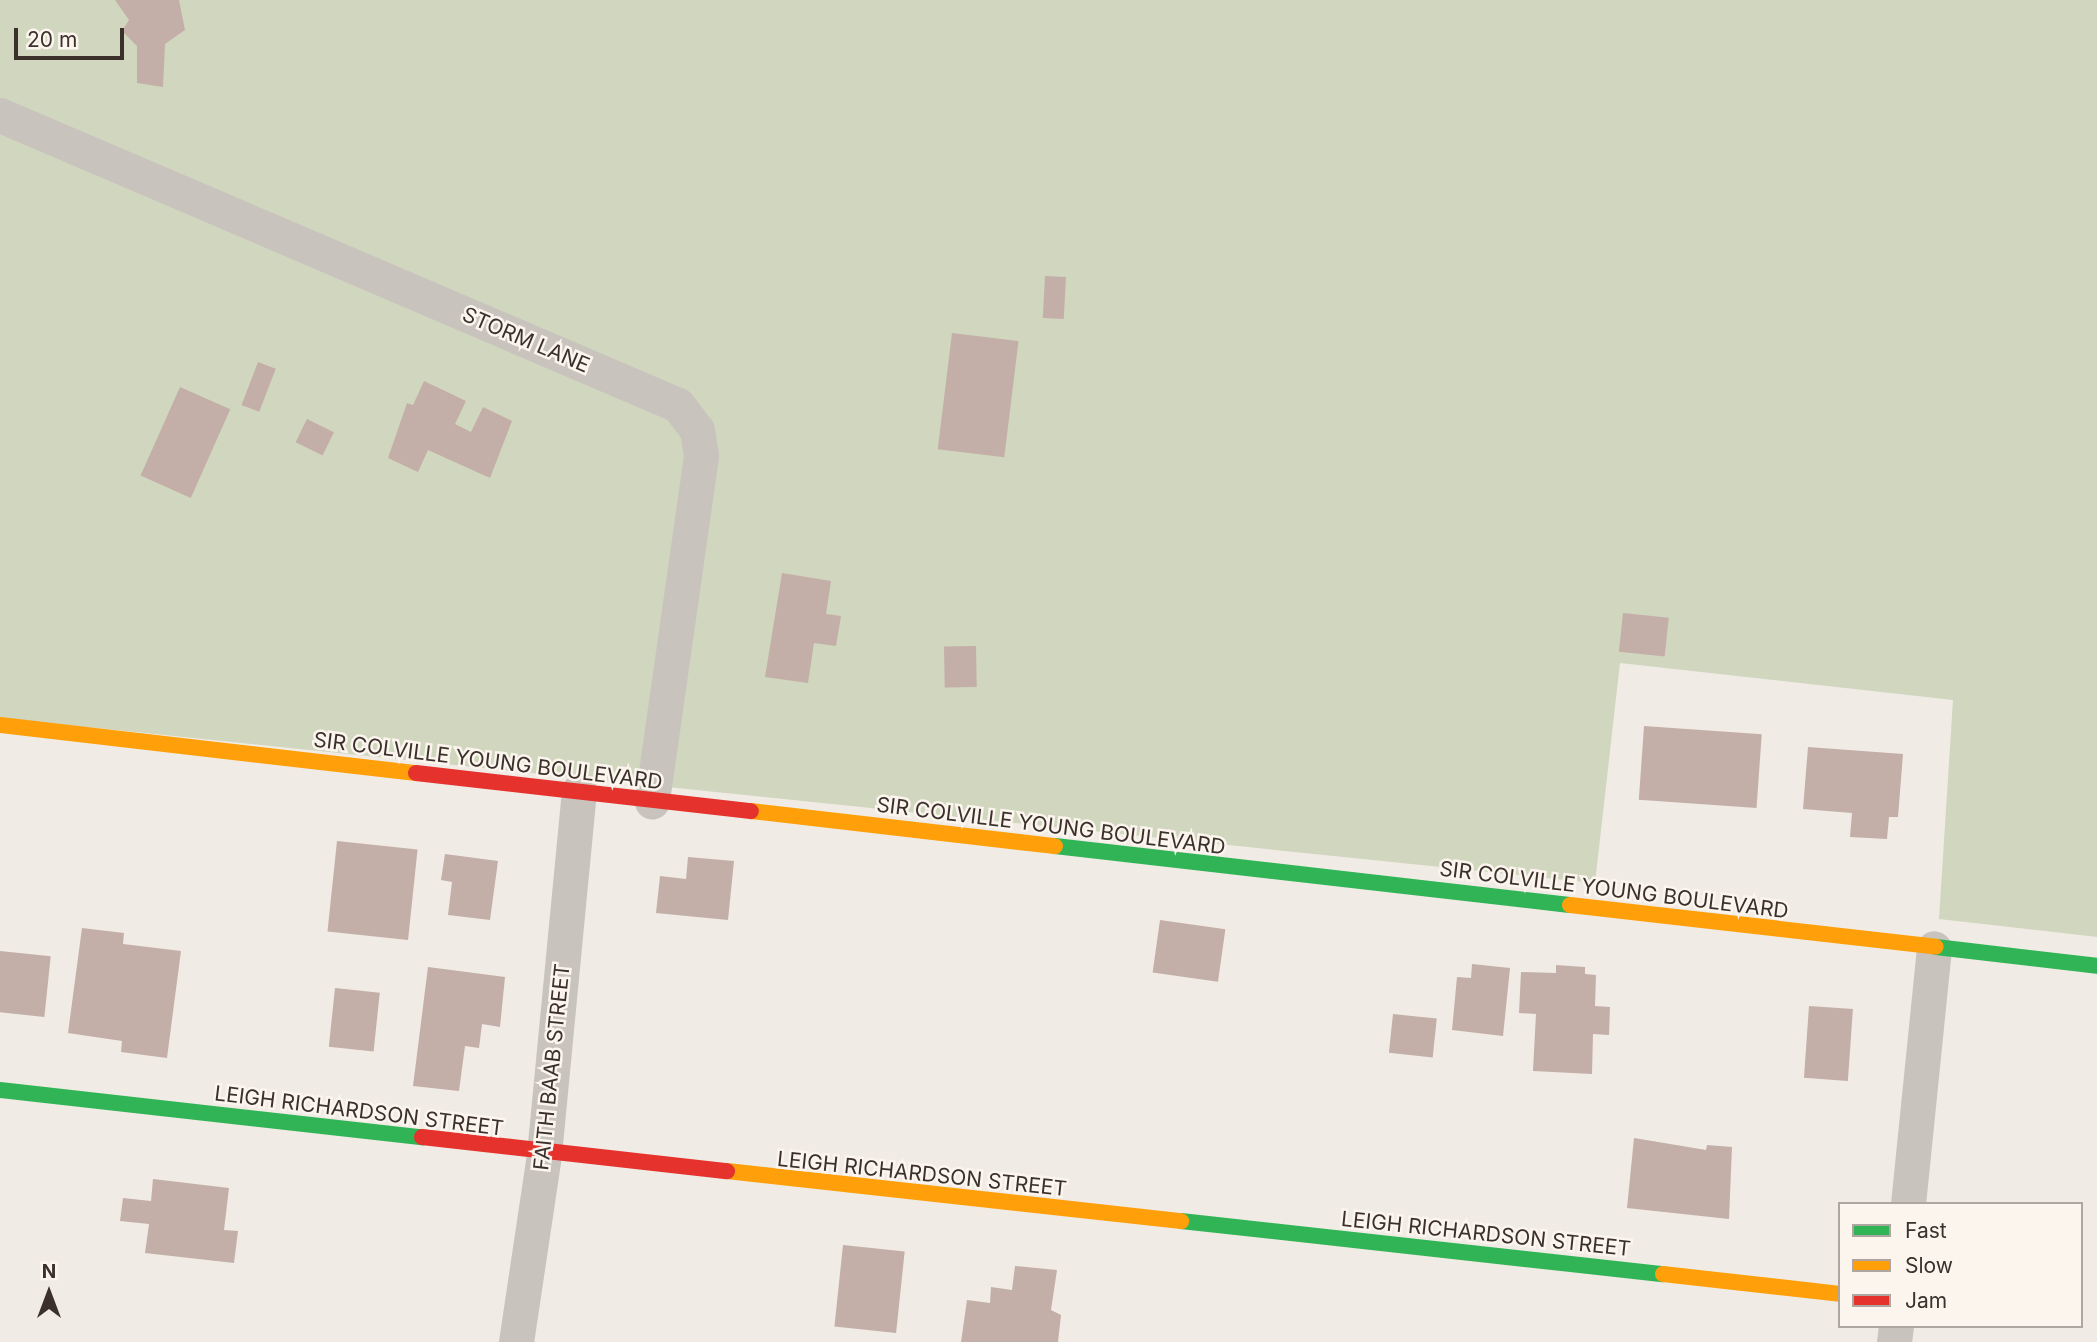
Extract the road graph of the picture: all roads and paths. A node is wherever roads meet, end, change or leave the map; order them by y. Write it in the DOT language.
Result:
graph roads {
  1 [pos="0,115"];
  2 [pos="0,725"];
  3 [pos="579,791"];
  4 [pos="652,802"];
  5 [pos="1934,948"];
  6 [pos="2097,966"];
  7 [pos="0,1090"];
  8 [pos="544,1154"];
  9 [pos="1908,1202"];
  10 [pos="1838,1294"];
  11 [pos="516,1342"];
  1 -- 4 [label="street, STORM LANE"];
  2 -- 3 [label="street, SIR COLVILLE YOUNG BOULEVARD"];
  3 -- 4 [label="street, SIR COLVILLE YOUNG BOULEVARD"];
  3 -- 8 [label="street, FAITH BAAB STREET"];
  4 -- 5 [label="street, SIR COLVILLE YOUNG BOULEVARD"];
  5 -- 6 [label="street, SIR COLVILLE YOUNG BOULEVARD"];
  5 -- 9 [label="street"];
  7 -- 8 [label="street, LEIGH RICHARDSON STREET"];
  8 -- 10 [label="street, LEIGH RICHARDSON STREET"];
  8 -- 11 [label="street, FAITH BAAB STREET"];
}
